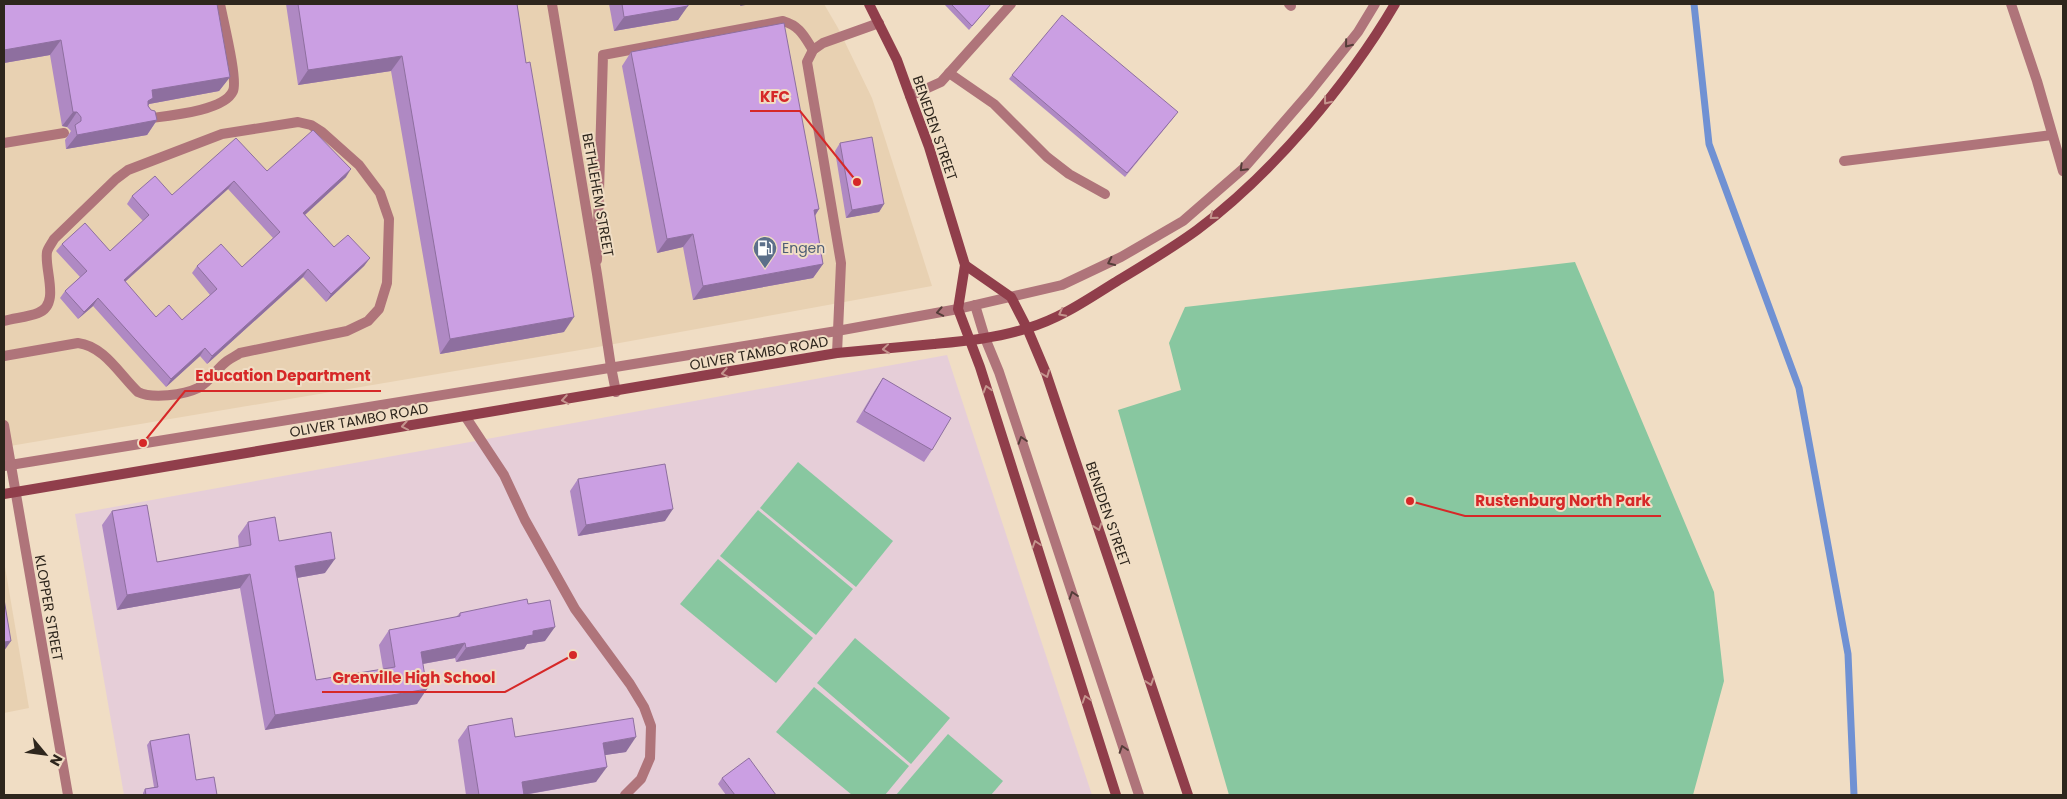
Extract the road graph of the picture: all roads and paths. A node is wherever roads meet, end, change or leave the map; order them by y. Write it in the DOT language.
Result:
graph roads {
  1 [pos="220,4"];
  2 [pos="552,4"];
  3 [pos="869,4"];
  4 [pos="1011,4"];
  5 [pos="1375,4"];
  6 [pos="1395,4"];
  7 [pos="2011,4"];
  8 [pos="879,23"];
  9 [pos="812,50"];
  10 [pos="949,73"];
  11 [pos="910,96"];
  12 [pos="144,119"];
  13 [pos="64,133"];
  14 [pos="2052,136"];
  15 [pos="4,143"];
  16 [pos="1844,161"];
  17 [pos="2063,170"];
  18 [pos="1105,194"];
  19 [pos="965,265"];
  20 [pos="597,274"];
  21 [pos="1011,297"];
  22 [pos="975,305"];
  23 [pos="958,309"];
  24 [pos="4,320"];
  25 [pos="1027,328"];
  26 [pos="837,331"];
  27 [pos="985,338"];
  28 [pos="969,340"];
  29 [pos="837,353"];
  30 [pos="4,356"];
  31 [pos="611,367"];
  32 [pos="616,392"];
  33 [pos="465,416"];
  34 [pos="4,425"];
  35 [pos="7,465"];
  36 [pos="16,492"];
  37 [pos="4,494"];
  38 [pos="68,795"];
  39 [pos="625,795"];
  40 [pos="1116,795"];
  41 [pos="1138,795"];
  42 [pos="1188,795"];
  1 -- 12 [label="street"];
  2 -- 20 [label="street, BETHLEHEM STREET"];
  3 -- 8 [label="main road, BENEDEN STREET"];
  4 -- 10 [label="street"];
  5 -- 21 [label="street, one-way"];
  6 -- 25 [label="main road, OLIVER TAMBO ROAD, one-way"];
  7 -- 14 [label="street"];
  8 -- 9 [label="street"];
  8 -- 11 [label="main road, BENEDEN STREET"];
  9 -- 20 [label="street"];
  9 -- 26 [label="street"];
  10 -- 11 [label="street"];
  10 -- 18 [label="street"];
  11 -- 19 [label="main road, BENEDEN STREET"];
  13 -- 15 [label="street"];
  14 -- 16 [label="street"];
  14 -- 17 [label="street"];
  19 -- 21 [label="main road, BENEDEN STREET"];
  19 -- 23 [label="main road, BENEDEN STREET"];
  20 -- 31 [label="street, BETHLEHEM STREET"];
  21 -- 22 [label="street"];
  21 -- 25 [label="main road, BENEDEN STREET"];
  22 -- 23 [label="street"];
  22 -- 27 [label="street"];
  23 -- 26 [label="street, one-way"];
  23 -- 28 [label="main road, BENEDEN STREET"];
  24 -- 30 [label="street"];
  25 -- 27 [label="main road, OLIVER TAMBO ROAD"];
  25 -- 42 [label="main road, BENEDEN STREET, one-way"];
  26 -- 29 [label="street"];
  26 -- 31 [label="street"];
  27 -- 28 [label="main road, OLIVER TAMBO ROAD"];
  41 -- 27 [label="street, one-way"];
  28 -- 29 [label="main road, OLIVER TAMBO ROAD, one-way"];
  40 -- 28 [label="main road, BENEDEN STREET, one-way"];
  29 -- 32 [label="main road, OLIVER TAMBO ROAD, one-way"];
  31 -- 32 [label="street, BETHLEHEM STREET"];
  31 -- 35 [label="street"];
  32 -- 33 [label="main road, OLIVER TAMBO ROAD, one-way"];
  33 -- 36 [label="main road, OLIVER TAMBO ROAD, one-way"];
  33 -- 39 [label="street"];
  34 -- 35 [label="street, KLOPPER STREET"];
  35 -- 36 [label="street, KLOPPER STREET"];
  36 -- 37 [label="main road, OLIVER TAMBO ROAD"];
  36 -- 38 [label="street, KLOPPER STREET"];
}
